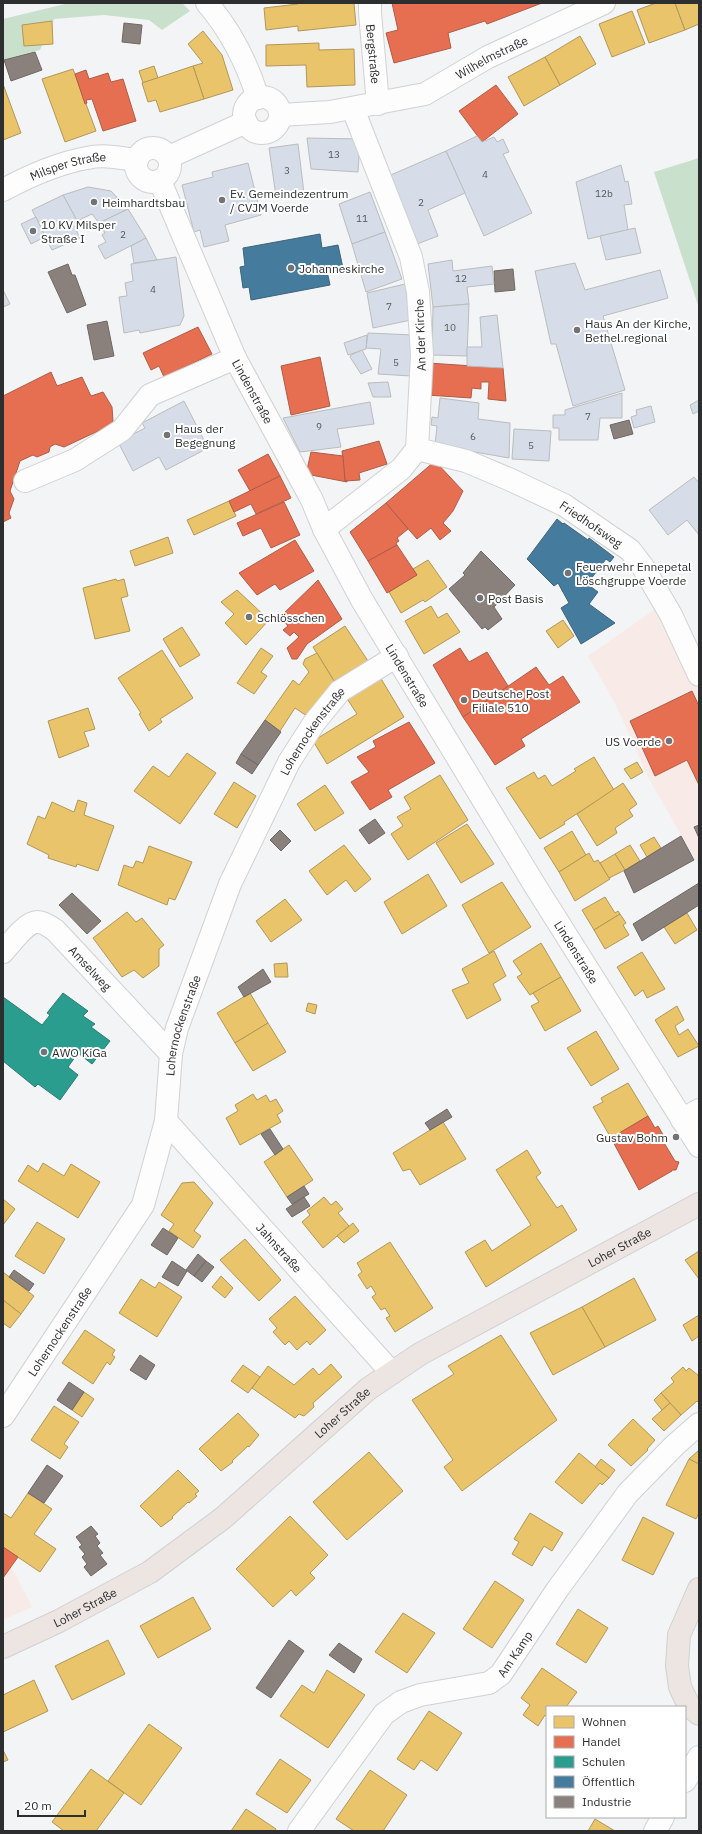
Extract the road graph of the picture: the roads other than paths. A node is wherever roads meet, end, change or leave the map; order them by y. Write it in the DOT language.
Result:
graph roads {
  1 [pos="207,3"];
  2 [pos="370,3"];
  3 [pos="604,3"];
  4 [pos="258,98"];
  5 [pos="378,104"];
  6 [pos="353,109"];
  7 [pos="280,115"];
  8 [pos="246,122"];
  9 [pos="169,157"];
  10 [pos="137,160"];
  11 [pos="160,181"];
  12 [pos="3,190"];
  13 [pos="235,358"];
  14 [pos="417,449"];
  15 [pos="25,481"];
  16 [pos="324,528"];
  17 [pos="396,656"];
  18 [pos="699,675"];
  19 [pos="3,952"];
  20 [pos="171,1054"];
  21 [pos="690,1115"];
  22 [pos="166,1121"];
  23 [pos="699,1146"];
  24 [pos="699,1204"];
  25 [pos="392,1373"];
  26 [pos="3,1416"];
  27 [pos="699,1424"];
  28 [pos="699,1589"];
  29 [pos="3,1647"];
  30 [pos="699,1714"];
  31 [pos="699,1757"];
  32 [pos="686,1778"];
  33 [pos="662,1818"];
  34 [pos="299,1831"];
  35 [pos="655,1831"];
  1 -- 4 [label="street"];
  2 -- 5 [label="street, Bergstraße"];
  3 -- 5 [label="street, Wilhelmstraße"];
  4 -- 7 [label="street"];
  4 -- 8 [label="street"];
  5 -- 6 [label="street"];
  6 -- 7 [label="street"];
  6 -- 14 [label="street, An der Kirche"];
  7 -- 8 [label="street"];
  8 -- 9 [label="street"];
  9 -- 10 [label="street"];
  9 -- 11 [label="street"];
  10 -- 11 [label="street"];
  10 -- 12 [label="street, Milsper Straße"];
  11 -- 13 [label="street, Lindenstraße"];
  13 -- 15 [label="street"];
  13 -- 16 [label="street, Lindenstraße"];
  14 -- 16 [label="street"];
  14 -- 18 [label="street, Friedhofsweg"];
  16 -- 17 [label="street, Lindenstraße"];
  17 -- 20 [label="street, Lohernockenstraße"];
  17 -- 21 [label="street, Lindenstraße"];
  19 -- 20 [label="street, Amselweg"];
  20 -- 22 [label="street, Lohernockenstraße"];
  21 -- 23 [label="street, Lindenstraße"];
  22 -- 25 [label="street, Jahnstraße"];
  22 -- 26 [label="street, Lohernockenstraße"];
  24 -- 25 [label="main road, Loher Straße"];
  25 -- 29 [label="main road, Loher Straße"];
  27 -- 34 [label="street, Am Kamp"];
  28 -- 30 [label="main road"];
  31 -- 32 [label="street"];
  33 -- 35 [label="street"];
}
